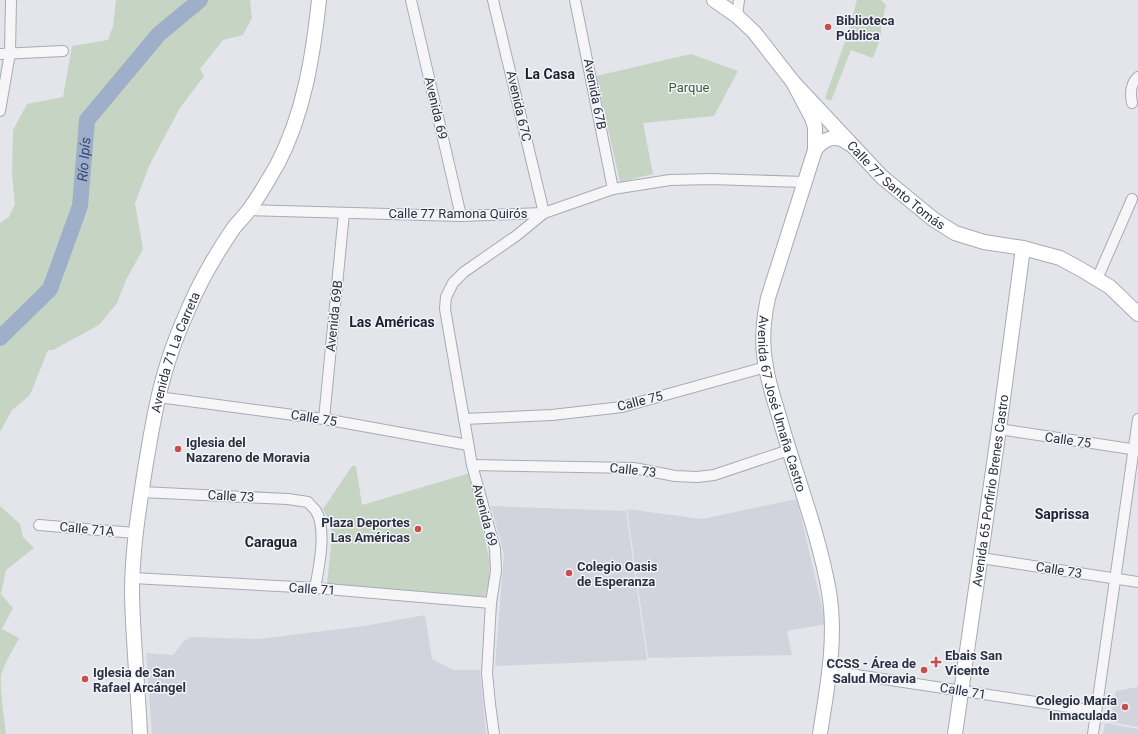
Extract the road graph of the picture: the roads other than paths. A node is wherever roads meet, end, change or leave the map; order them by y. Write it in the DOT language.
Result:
graph roads {
  1 [pos="11,0"];
  2 [pos="319,0"];
  3 [pos="411,0"];
  4 [pos="493,0"];
  5 [pos="576,0"];
  6 [pos="714,0"];
  7 [pos="739,0"];
  8 [pos="737,16"];
  9 [pos="63,51"];
  10 [pos="5,53"];
  11 [pos="1138,77"];
  12 [pos="793,82"];
  13 [pos="1132,102"];
  14 [pos="0,110"];
  15 [pos="851,145"];
  16 [pos="814,150"];
  17 [pos="805,182"];
  18 [pos="613,189"];
  19 [pos="1132,199"];
  20 [pos="249,210"];
  21 [pos="344,213"];
  22 [pos="544,213"];
  23 [pos="461,216"];
  24 [pos="1023,248"];
  25 [pos="1097,279"];
  26 [pos="1138,314"];
  27 [pos="766,367"];
  28 [pos="158,396"];
  29 [pos="324,419"];
  30 [pos="464,419"];
  31 [pos="1138,419"];
  32 [pos="999,429"];
  33 [pos="468,445"];
  34 [pos="789,450"];
  35 [pos="1136,450"];
  36 [pos="472,465"];
  37 [pos="141,492"];
  38 [pos="39,525"];
  39 [pos="135,533"];
  40 [pos="980,558"];
  41 [pos="132,578"];
  42 [pos="1116,579"];
  43 [pos="1138,582"];
  44 [pos="315,588"];
  45 [pos="491,603"];
  46 [pos="830,670"];
  47 [pos="962,690"];
  48 [pos="1096,711"];
  49 [pos="140,734"];
  50 [pos="494,734"];
  51 [pos="820,734"];
  52 [pos="955,734"];
  53 [pos="1093,734"];
  1 -- 10 [label="street"];
  2 -- 20 [label="main road, Avenida 71 La Carreta"];
  3 -- 23 [label="street, Avenida 69"];
  4 -- 22 [label="street, Avenida 67C"];
  5 -- 18 [label="street, Avenida 67B"];
  6 -- 8 [label="main road"];
  7 -- 8 [label="street"];
  8 -- 12 [label="main road"];
  9 -- 10 [label="street"];
  10 -- 14 [label="street"];
  11 -- 13 [label="street"];
  12 -- 15 [label="main road, Calle 77 Santo Tomás"];
  12 -- 16 [label="main road, Avenida 67 José Umaña Castro"];
  15 -- 16 [label="main road"];
  15 -- 24 [label="main road, Calle 77 Santo Tomás"];
  16 -- 17 [label="main road, Avenida 67 José Umaña Castro"];
  17 -- 18 [label="street, Calle 77 Ramona Quirós"];
  17 -- 27 [label="main road, Avenida 67 José Umaña Castro"];
  18 -- 22 [label="street, Calle 77 Ramona Quirós"];
  19 -- 25 [label="street"];
  20 -- 21 [label="street, Calle 77 Ramona Quirós"];
  20 -- 28 [label="main road, Avenida 71 La Carreta"];
  21 -- 23 [label="street, Calle 77 Ramona Quirós"];
  21 -- 29 [label="street, Avenida 69B"];
  22 -- 23 [label="street, Calle 77 Ramona Quirós"];
  22 -- 30 [label="street, Avenida 69"];
  24 -- 25 [label="main road, Calle 77 Santo Tomás"];
  24 -- 32 [label="main road, Avenida 65 Porfirio Brenes Castro"];
  25 -- 26 [label="main road, Calle 77 Santo Tomás"];
  27 -- 30 [label="street, Calle 75"];
  27 -- 34 [label="main road, Avenida 67 José Umaña Castro"];
  28 -- 29 [label="street, Calle 75"];
  28 -- 37 [label="main road, Avenida 71 La Carreta"];
  29 -- 33 [label="street, Calle 75"];
  30 -- 33 [label="street, Avenida 69"];
  31 -- 35 [label="street"];
  32 -- 35 [label="street, Calle 75"];
  32 -- 40 [label="main road, Avenida 65 Porfirio Brenes Castro"];
  33 -- 36 [label="street, Avenida 69"];
  34 -- 36 [label="street, Calle 73"];
  34 -- 46 [label="main road, Avenida 67 José Umaña Castro"];
  35 -- 42 [label="street"];
  36 -- 45 [label="street, Avenida 69"];
  37 -- 39 [label="main road, Avenida 71 La Carreta"];
  37 -- 44 [label="street, Calle 73"];
  38 -- 39 [label="street, Calle 71A"];
  39 -- 41 [label="main road, Avenida 71 La Carreta"];
  40 -- 42 [label="street, Calle 73"];
  40 -- 47 [label="main road, Avenida 65 Porfirio Brenes Castro"];
  41 -- 44 [label="street, Calle 71"];
  41 -- 49 [label="main road, Avenida 71 La Carreta"];
  42 -- 43 [label="street, Calle 73"];
  42 -- 48 [label="street"];
  44 -- 45 [label="street, Calle 71"];
  45 -- 50 [label="street, Avenida 69"];
  46 -- 47 [label="street, Calle 71"];
  46 -- 51 [label="main road, Avenida 67 José Umaña Castro"];
  47 -- 48 [label="street, Calle 71"];
  47 -- 52 [label="main road, Avenida 65 Porfirio Brenes Castro"];
  48 -- 53 [label="street"];
}
